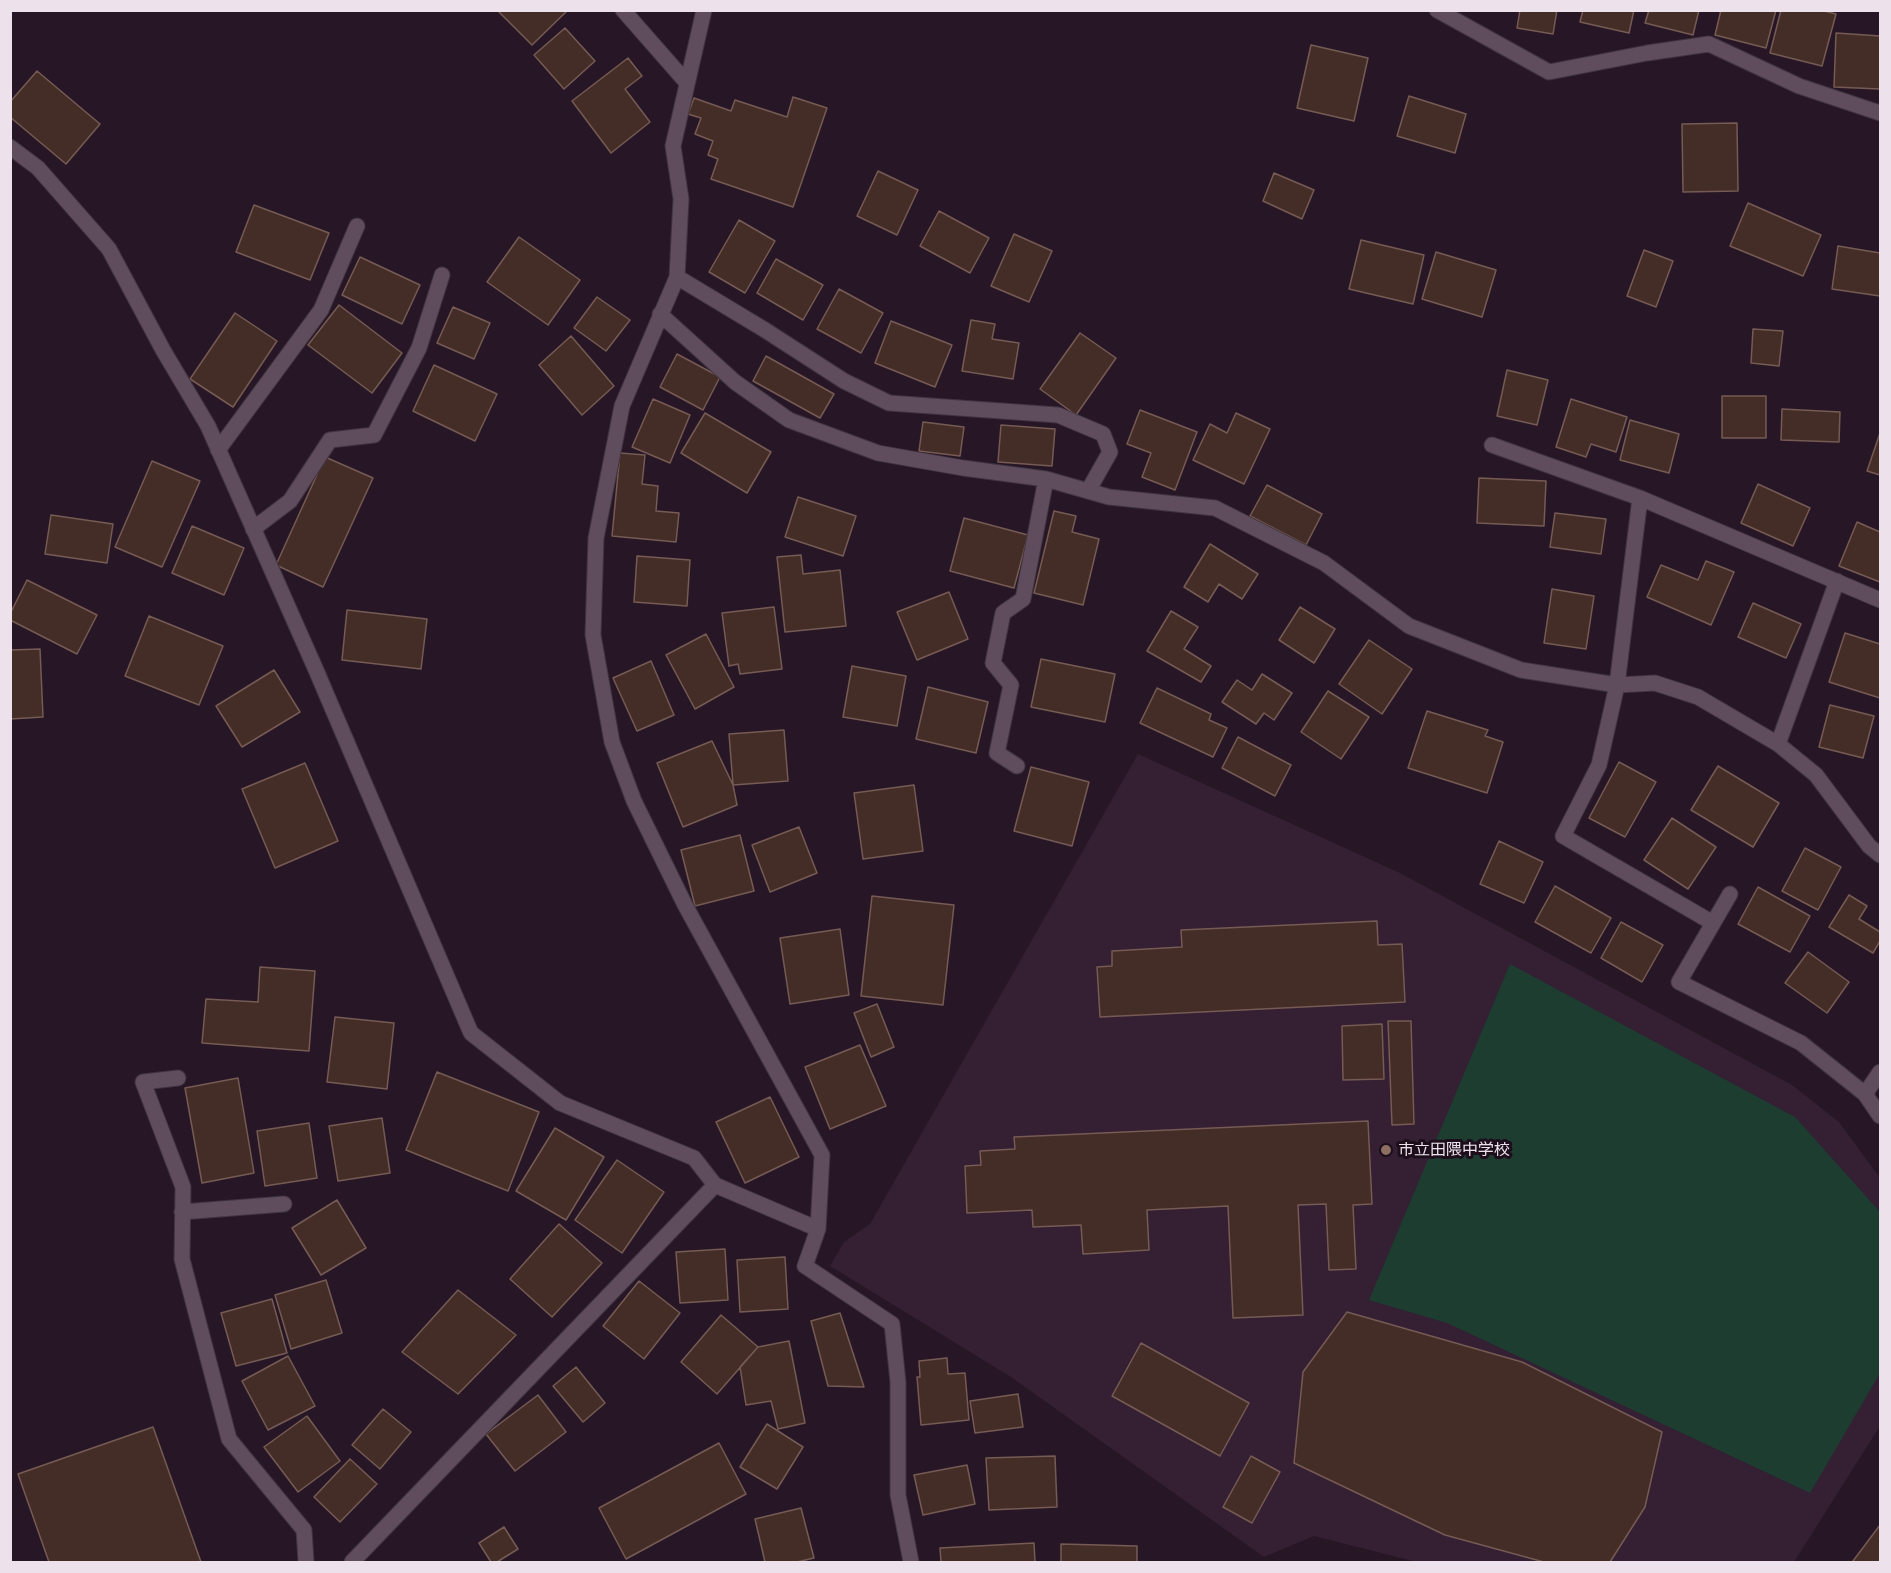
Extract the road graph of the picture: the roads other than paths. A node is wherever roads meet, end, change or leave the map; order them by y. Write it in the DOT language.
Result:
graph roads {
  1 [pos="623,10"];
  2 [pos="704,10"];
  3 [pos="1437,10"];
  4 [pos="687,83"];
  5 [pos="1881,113"];
  6 [pos="10,147"];
  7 [pos="357,226"];
  8 [pos="442,275"];
  9 [pos="677,277"];
  10 [pos="660,314"];
  11 [pos="1492,445"];
  12 [pos="218,450"];
  13 [pos="1046,478"];
  14 [pos="1088,491"];
  15 [pos="1640,498"];
  16 [pos="253,529"];
  17 [pos="1837,581"];
  18 [pos="1881,600"];
  19 [pos="1617,685"];
  20 [pos="1778,744"];
  21 [pos="1017,766"];
  22 [pos="1881,855"];
  23 [pos="1730,894"];
  24 [pos="1713,923"];
  25 [pos="1881,1072"];
  26 [pos="178,1078"];
  27 [pos="1865,1094"];
  28 [pos="1881,1116"];
  29 [pos="715,1185"];
  30 [pos="284,1204"];
  31 [pos="182,1212"];
  32 [pos="818,1229"];
  33 [pos="306,1563"];
  34 [pos="352,1563"];
  35 [pos="911,1563"];
  1 -- 4 [label="street"];
  2 -- 4 [label="street"];
  3 -- 5 [label="street"];
  4 -- 9 [label="street"];
  6 -- 12 [label="street"];
  7 -- 12 [label="street"];
  8 -- 16 [label="street"];
  9 -- 10 [label="street"];
  9 -- 14 [label="street"];
  10 -- 13 [label="street"];
  10 -- 32 [label="street"];
  11 -- 15 [label="street"];
  12 -- 16 [label="street"];
  13 -- 14 [label="street"];
  13 -- 21 [label="street"];
  14 -- 19 [label="street"];
  15 -- 17 [label="street"];
  15 -- 19 [label="street"];
  16 -- 29 [label="street"];
  17 -- 18 [label="street"];
  17 -- 20 [label="street"];
  19 -- 20 [label="street"];
  19 -- 24 [label="street"];
  20 -- 22 [label="street"];
  23 -- 24 [label="street"];
  24 -- 27 [label="street"];
  25 -- 27 [label="street"];
  26 -- 31 [label="street"];
  27 -- 28 [label="street"];
  29 -- 32 [label="street"];
  29 -- 34 [label="street"];
  30 -- 31 [label="street"];
  31 -- 33 [label="street"];
  32 -- 35 [label="street"];
}
